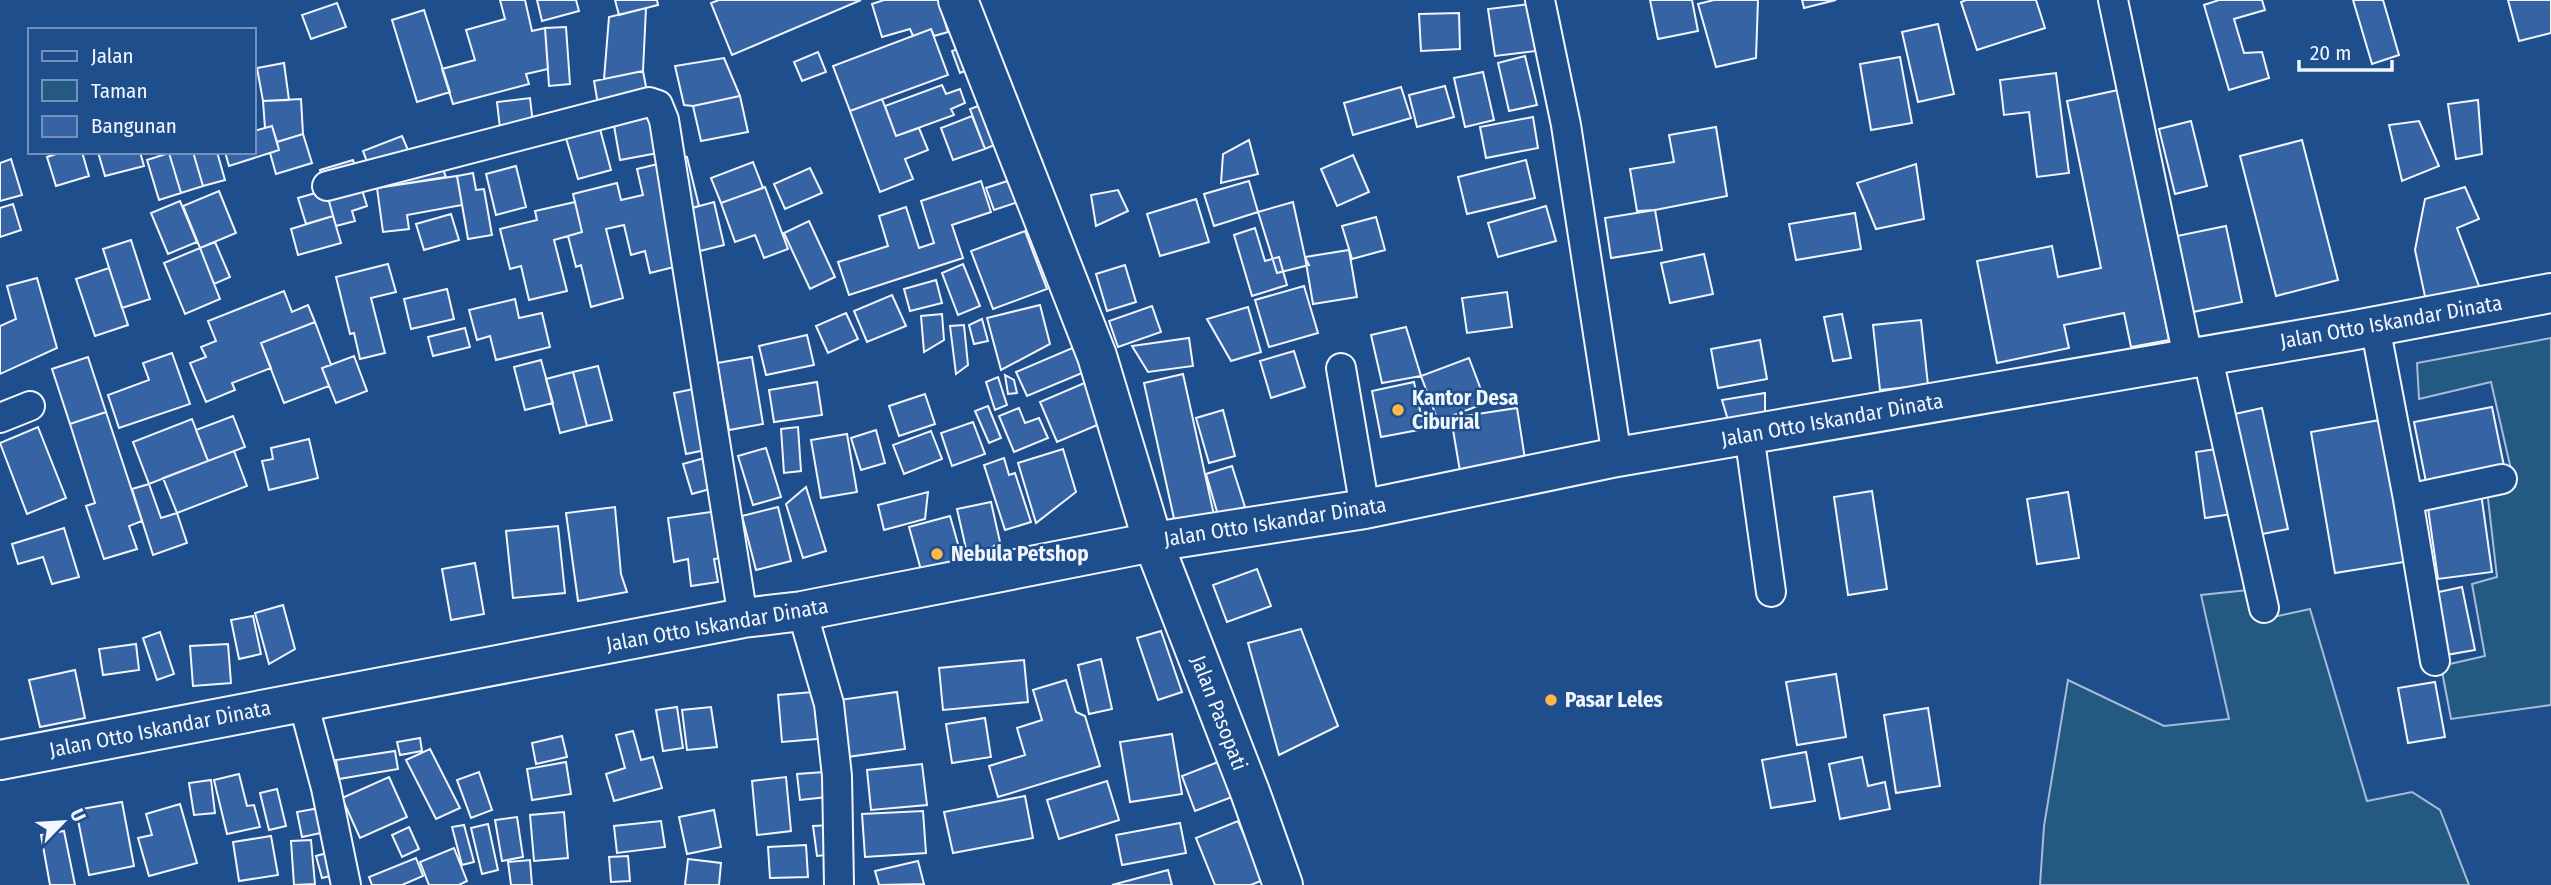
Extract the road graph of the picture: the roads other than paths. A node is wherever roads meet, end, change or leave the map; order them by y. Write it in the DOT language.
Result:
graph roads {
  1 [pos="958,0"];
  2 [pos="1540,0"];
  3 [pos="2113,0"];
  4 [pos="327,186"];
  5 [pos="2551,293"];
  6 [pos="2375,326"];
  7 [pos="2197,356"];
  8 [pos="1341,368"];
  9 [pos="30,406"];
  10 [pos="0,418"];
  11 [pos="1749,434"];
  12 [pos="1617,457"];
  13 [pos="2502,479"];
  14 [pos="2409,499"];
  15 [pos="1365,509"];
  16 [pos="1153,542"];
  17 [pos="1771,592"];
  18 [pos="2264,608"];
  19 [pos="802,611"];
  20 [pos="743,618"];
  21 [pos="2435,661"];
  22 [pos="303,702"];
  23 [pos="2,752"];
  24 [pos="346,885"];
  25 [pos="839,885"];
  26 [pos="1283,885"];
  1 -- 16 [label="main road, Jalan Pasopati"];
  2 -- 12 [label="street"];
  3 -- 7 [label="street"];
  4 -- 20 [label="street"];
  5 -- 6 [label="main road, Jalan Otto Iskandar Dinata"];
  6 -- 7 [label="main road, Jalan Otto Iskandar Dinata"];
  6 -- 14 [label="street"];
  7 -- 11 [label="main road, Jalan Otto Iskandar Dinata"];
  7 -- 18 [label="street"];
  8 -- 15 [label="street"];
  9 -- 10 [label="street"];
  11 -- 12 [label="main road, Jalan Otto Iskandar Dinata"];
  11 -- 17 [label="street"];
  12 -- 15 [label="main road, Jalan Otto Iskandar Dinata"];
  13 -- 14 [label="street"];
  14 -- 21 [label="street"];
  15 -- 16 [label="main road, Jalan Otto Iskandar Dinata"];
  16 -- 19 [label="main road, Jalan Otto Iskandar Dinata"];
  16 -- 26 [label="main road, Jalan Pasopati"];
  19 -- 20 [label="main road, Jalan Otto Iskandar Dinata"];
  19 -- 25 [label="street"];
  20 -- 22 [label="main road, Jalan Otto Iskandar Dinata"];
  22 -- 23 [label="main road, Jalan Otto Iskandar Dinata"];
  22 -- 24 [label="street"];
}
